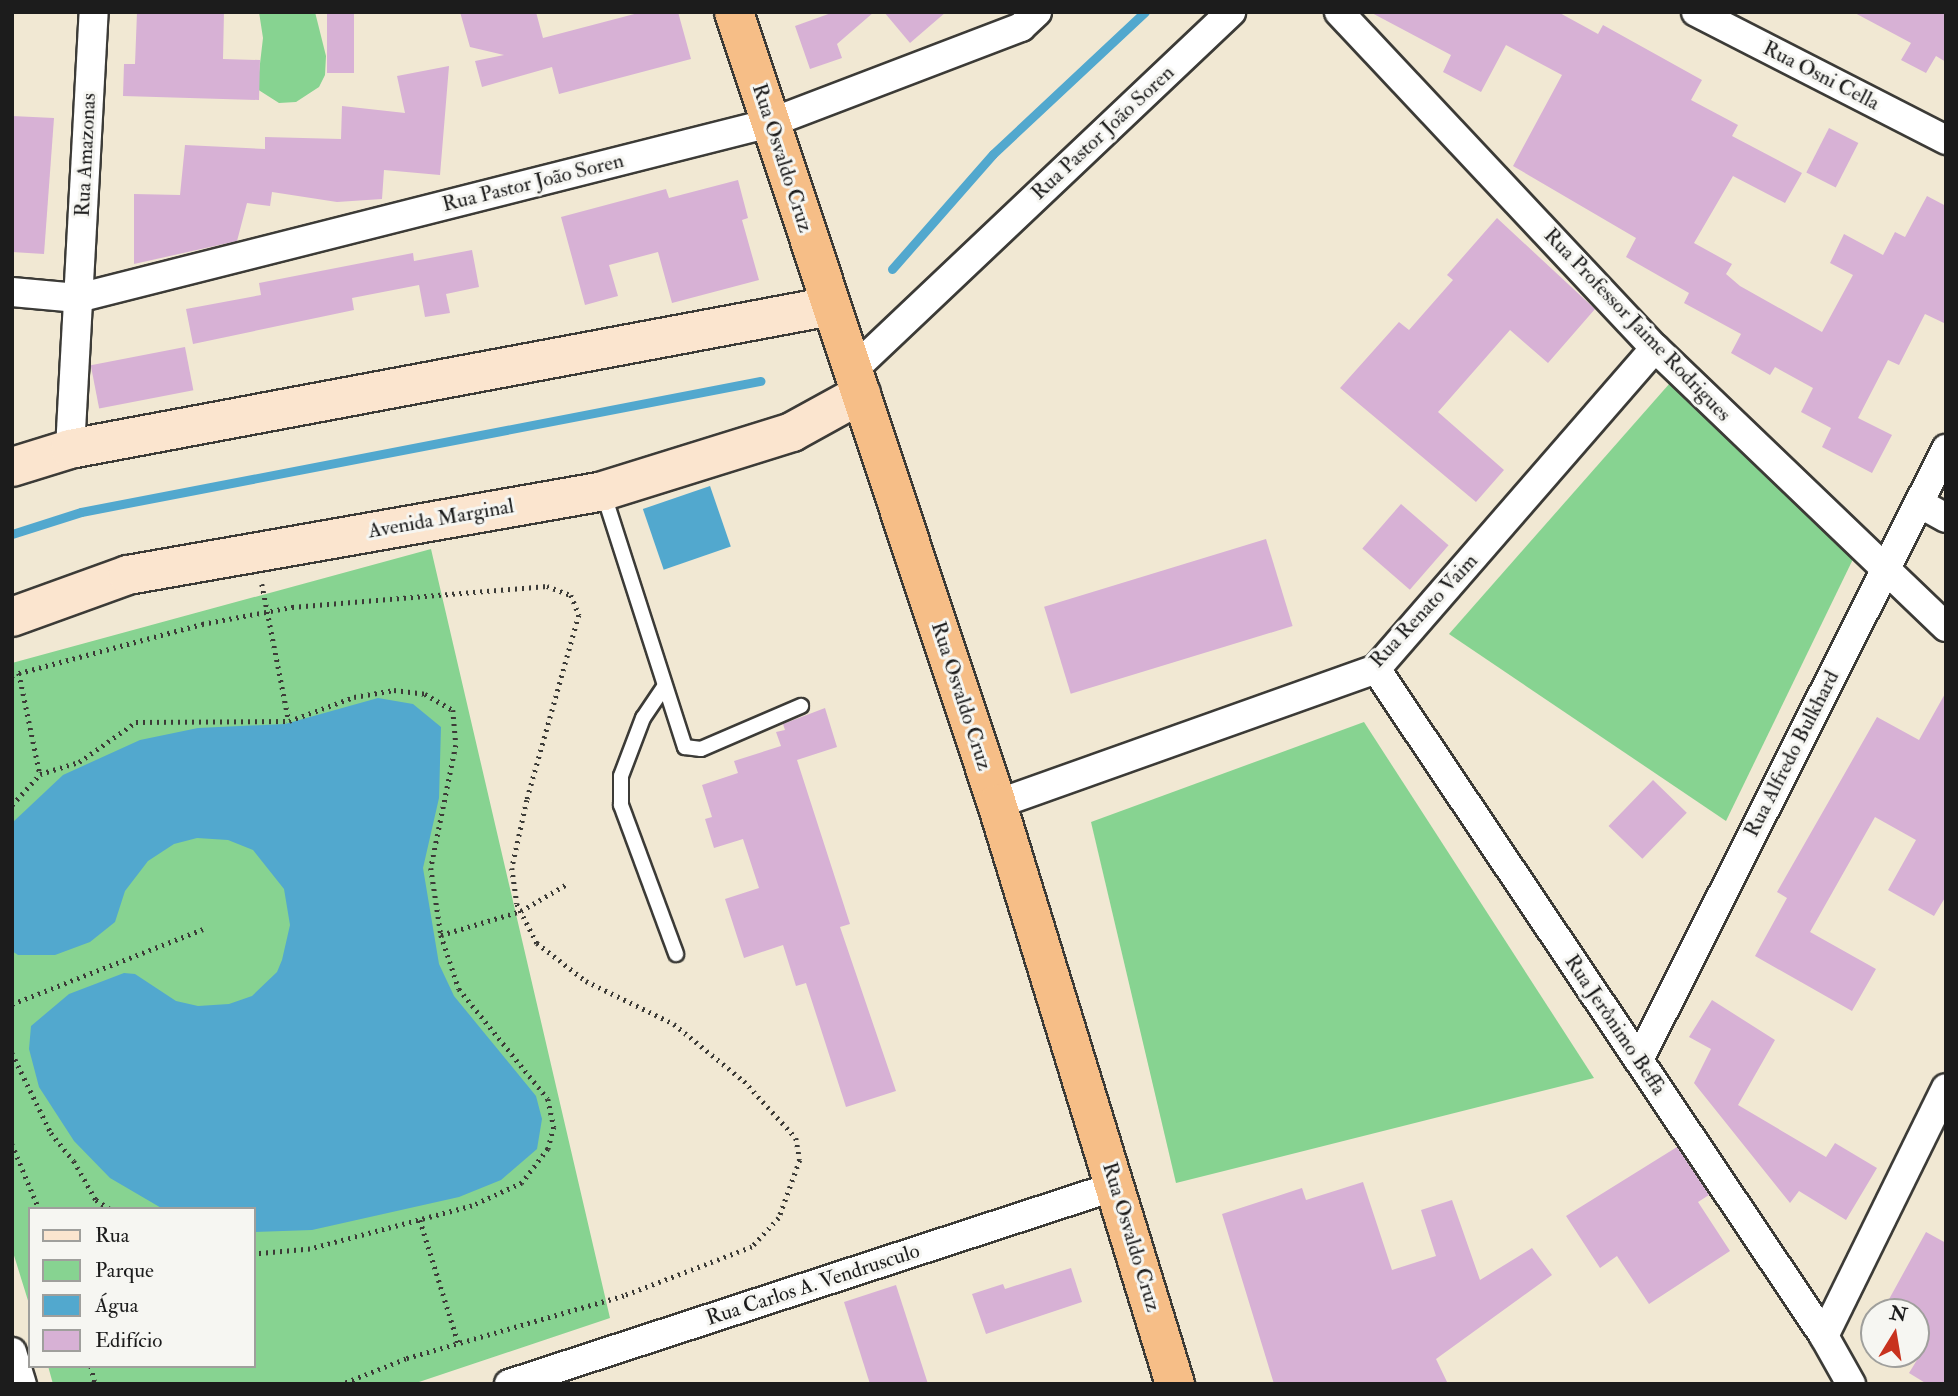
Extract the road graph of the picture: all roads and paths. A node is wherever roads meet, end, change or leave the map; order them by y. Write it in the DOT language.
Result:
graph roads {
  1 [pos="94,12"];
  2 [pos="734,12"];
  3 [pos="1037,12"];
  4 [pos="1231,12"];
  5 [pos="1339,12"];
  6 [pos="1696,12"];
  7 [pos="770,124"];
  8 [pos="1946,140"];
  9 [pos="12,292"];
  10 [pos="78,298"];
  11 [pos="831,306"];
  12 [pos="1655,348"];
  13 [pos="857,382"];
  14 [pos="70,449"];
  15 [pos="1946,449"];
  16 [pos="12,467"];
  17 [pos="603,491"];
  18 [pos="1919,503"];
  19 [pos="1946,518"];
  20 [pos="254,552"];
  21 [pos="1886,569"];
  22 [pos="270,612"];
  23 [pos="12,617"];
  24 [pos="1946,627"];
  25 [pos="1376,668"];
  26 [pos="19,673"];
  27 [pos="12,675"];
  28 [pos="664,687"];
  29 [pos="801,706"];
  30 [pos="289,721"];
  31 [pos="40,774"];
  32 [pos="997,804"];
  33 [pos="12,805"];
  34 [pos="567,884"];
  35 [pos="521,911"];
  36 [pos="203,929"];
  37 [pos="441,935"];
  38 [pos="676,954"];
  39 [pos="12,1004"];
  40 [pos="12,1053"];
  41 [pos="1639,1060"];
  42 [pos="1946,1088"];
  43 [pos="12,1144"];
  44 [pos="1116,1186"];
  45 [pos="38,1207"];
  46 [pos="107,1207"];
  47 [pos="420,1220"];
  48 [pos="256,1254"];
  49 [pos="1824,1336"];
  50 [pos="459,1345"];
  51 [pos="343,1384"];
  52 [pos="509,1384"];
  53 [pos="1175,1384"];
  54 [pos="1851,1384"];
  1 -- 10 [label="street, Rua Amazonas"];
  2 -- 7 [label="highway, Rua Osvaldo Cruz"];
  3 -- 7 [label="street, Rua Pastor João Soren"];
  4 -- 13 [label="street, Rua Pastor João Soren"];
  5 -- 12 [label="street, Rua Professor Jaime Rodrigues"];
  6 -- 8 [label="street, Rua Osni Cella"];
  7 -- 10 [label="street, Rua Pastor João Soren"];
  7 -- 11 [label="highway, Rua Osvaldo Cruz"];
  9 -- 10 [label="street, Rua Pastor João Soren"];
  10 -- 14 [label="street, Rua Amazonas"];
  11 -- 13 [label="highway, Rua Osvaldo Cruz"];
  11 -- 14 [label="street"];
  12 -- 21 [label="street, Rua Professor Jaime Rodrigues"];
  12 -- 25 [label="street, Rua Renato Vaim"];
  13 -- 17 [label="street, Avenida Marginal"];
  13 -- 32 [label="highway, Rua Osvaldo Cruz"];
  14 -- 16 [label="street"];
  15 -- 18 [label="street, Rua Alfredo Bulkhard"];
  17 -- 20 [label="street, Avenida Marginal"];
  17 -- 28 [label="lane"];
  18 -- 19 [label="street"];
  18 -- 21 [label="street, Rua Alfredo Bulkhard"];
  20 -- 22 [label="path"];
  20 -- 23 [label="street, Avenida Marginal"];
  21 -- 24 [label="street, Rua Professor Jaime Rodrigues"];
  21 -- 41 [label="street, Rua Alfredo Bulkhard"];
  22 -- 26 [label="path"];
  22 -- 30 [label="path"];
  22 -- 35 [label="path"];
  25 -- 32 [label="street, Rua Renato Vaim"];
  25 -- 41 [label="street, Rua Jerônimo Beffa"];
  26 -- 27 [label="path"];
  26 -- 31 [label="path"];
  28 -- 29 [label="lane"];
  28 -- 38 [label="lane"];
  30 -- 31 [label="path"];
  30 -- 37 [label="path"];
  31 -- 33 [label="path"];
  32 -- 44 [label="highway, Rua Osvaldo Cruz"];
  34 -- 35 [label="path"];
  35 -- 37 [label="path"];
  35 -- 50 [label="path"];
  36 -- 39 [label="path"];
  37 -- 47 [label="path"];
  40 -- 46 [label="path"];
  41 -- 49 [label="street, Rua Jerônimo Beffa"];
  42 -- 49 [label="street"];
  43 -- 45 [label="path"];
  44 -- 52 [label="street, Rua Carlos A. Vendrusculo"];
  44 -- 53 [label="highway, Rua Osvaldo Cruz"];
  47 -- 48 [label="path"];
  47 -- 50 [label="path"];
  49 -- 54 [label="street, Rua Jerônimo Beffa"];
  50 -- 51 [label="path"];
}
